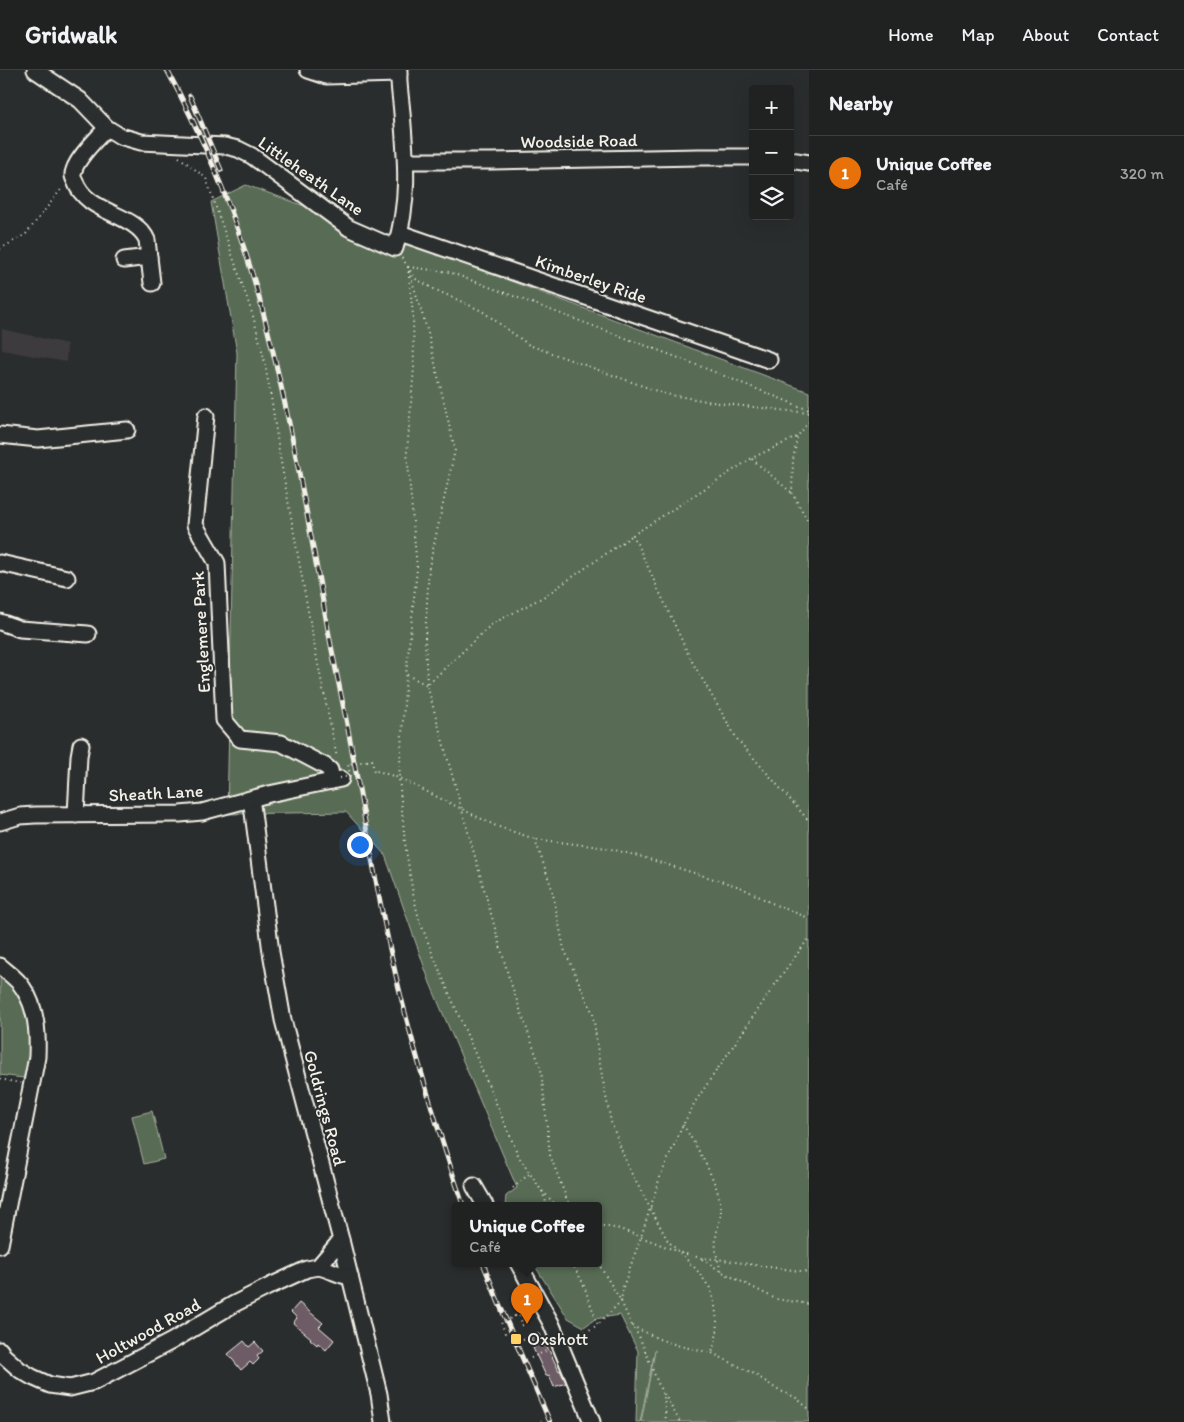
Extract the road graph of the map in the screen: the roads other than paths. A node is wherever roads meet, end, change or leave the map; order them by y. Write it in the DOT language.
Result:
graph roads {
  1 [pos="35,70"];
  2 [pos="308,70"];
  3 [pos="399,72"];
  4 [pos="107,128"];
  5 [pos="749,158"];
  6 [pos="406,161"];
  7 [pos="794,161"];
  8 [pos="809,164"];
  9 [pos="400,233"];
  10 [pos="149,257"];
  11 [pos="124,260"];
  12 [pos="152,283"];
  13 [pos="769,360"];
  14 [pos="206,416"];
  15 [pos="127,430"];
  16 [pos="0,435"];
  17 [pos="0,563"];
  18 [pos="67,578"];
  19 [pos="0,622"];
  20 [pos="88,634"];
  21 [pos="81,745"];
  22 [pos="338,777"];
  23 [pos="251,799"];
  24 [pos="76,815"];
  25 [pos="0,822"];
  26 [pos="0,966"];
  27 [pos="474,1186"];
  28 [pos="483,1202"];
  29 [pos="341,1240"];
  30 [pos="0,1245"];
  31 [pos="318,1266"];
  32 [pos="520,1267"];
  33 [pos="350,1277"];
  34 [pos="0,1350"];
  35 [pos="383,1422"];
  36 [pos="592,1422"];
  1 -- 4 [label="street, Littleheath Lane"];
  2 -- 3 [label="street"];
  3 -- 6 [label="street"];
  4 -- 9 [label="street, Littleheath Lane"];
  4 -- 10 [label="street"];
  5 -- 6 [label="street, Woodside Road"];
  6 -- 9 [label="street"];
  7 -- 8 [label="street"];
  9 -- 13 [label="street, Kimberley Ride"];
  10 -- 11 [label="street"];
  10 -- 12 [label="street"];
  14 -- 22 [label="street, Englemere Park"];
  15 -- 16 [label="street"];
  17 -- 18 [label="street"];
  19 -- 20 [label="street"];
  21 -- 24 [label="street"];
  22 -- 23 [label="street, Sheath Lane"];
  23 -- 24 [label="street, Sheath Lane"];
  23 -- 29 [label="street, Goldrings Road"];
  24 -- 25 [label="street, Sheath Lane"];
  26 -- 30 [label="street"];
  27 -- 28 [label="street"];
  29 -- 31 [label="street, Holtwood Road"];
  29 -- 33 [label="street, Goldrings Road"];
  31 -- 33 [label="street"];
  31 -- 34 [label="street, Holtwood Road"];
  32 -- 36 [label="street"];
  33 -- 35 [label="street, Goldrings Road"];
}
